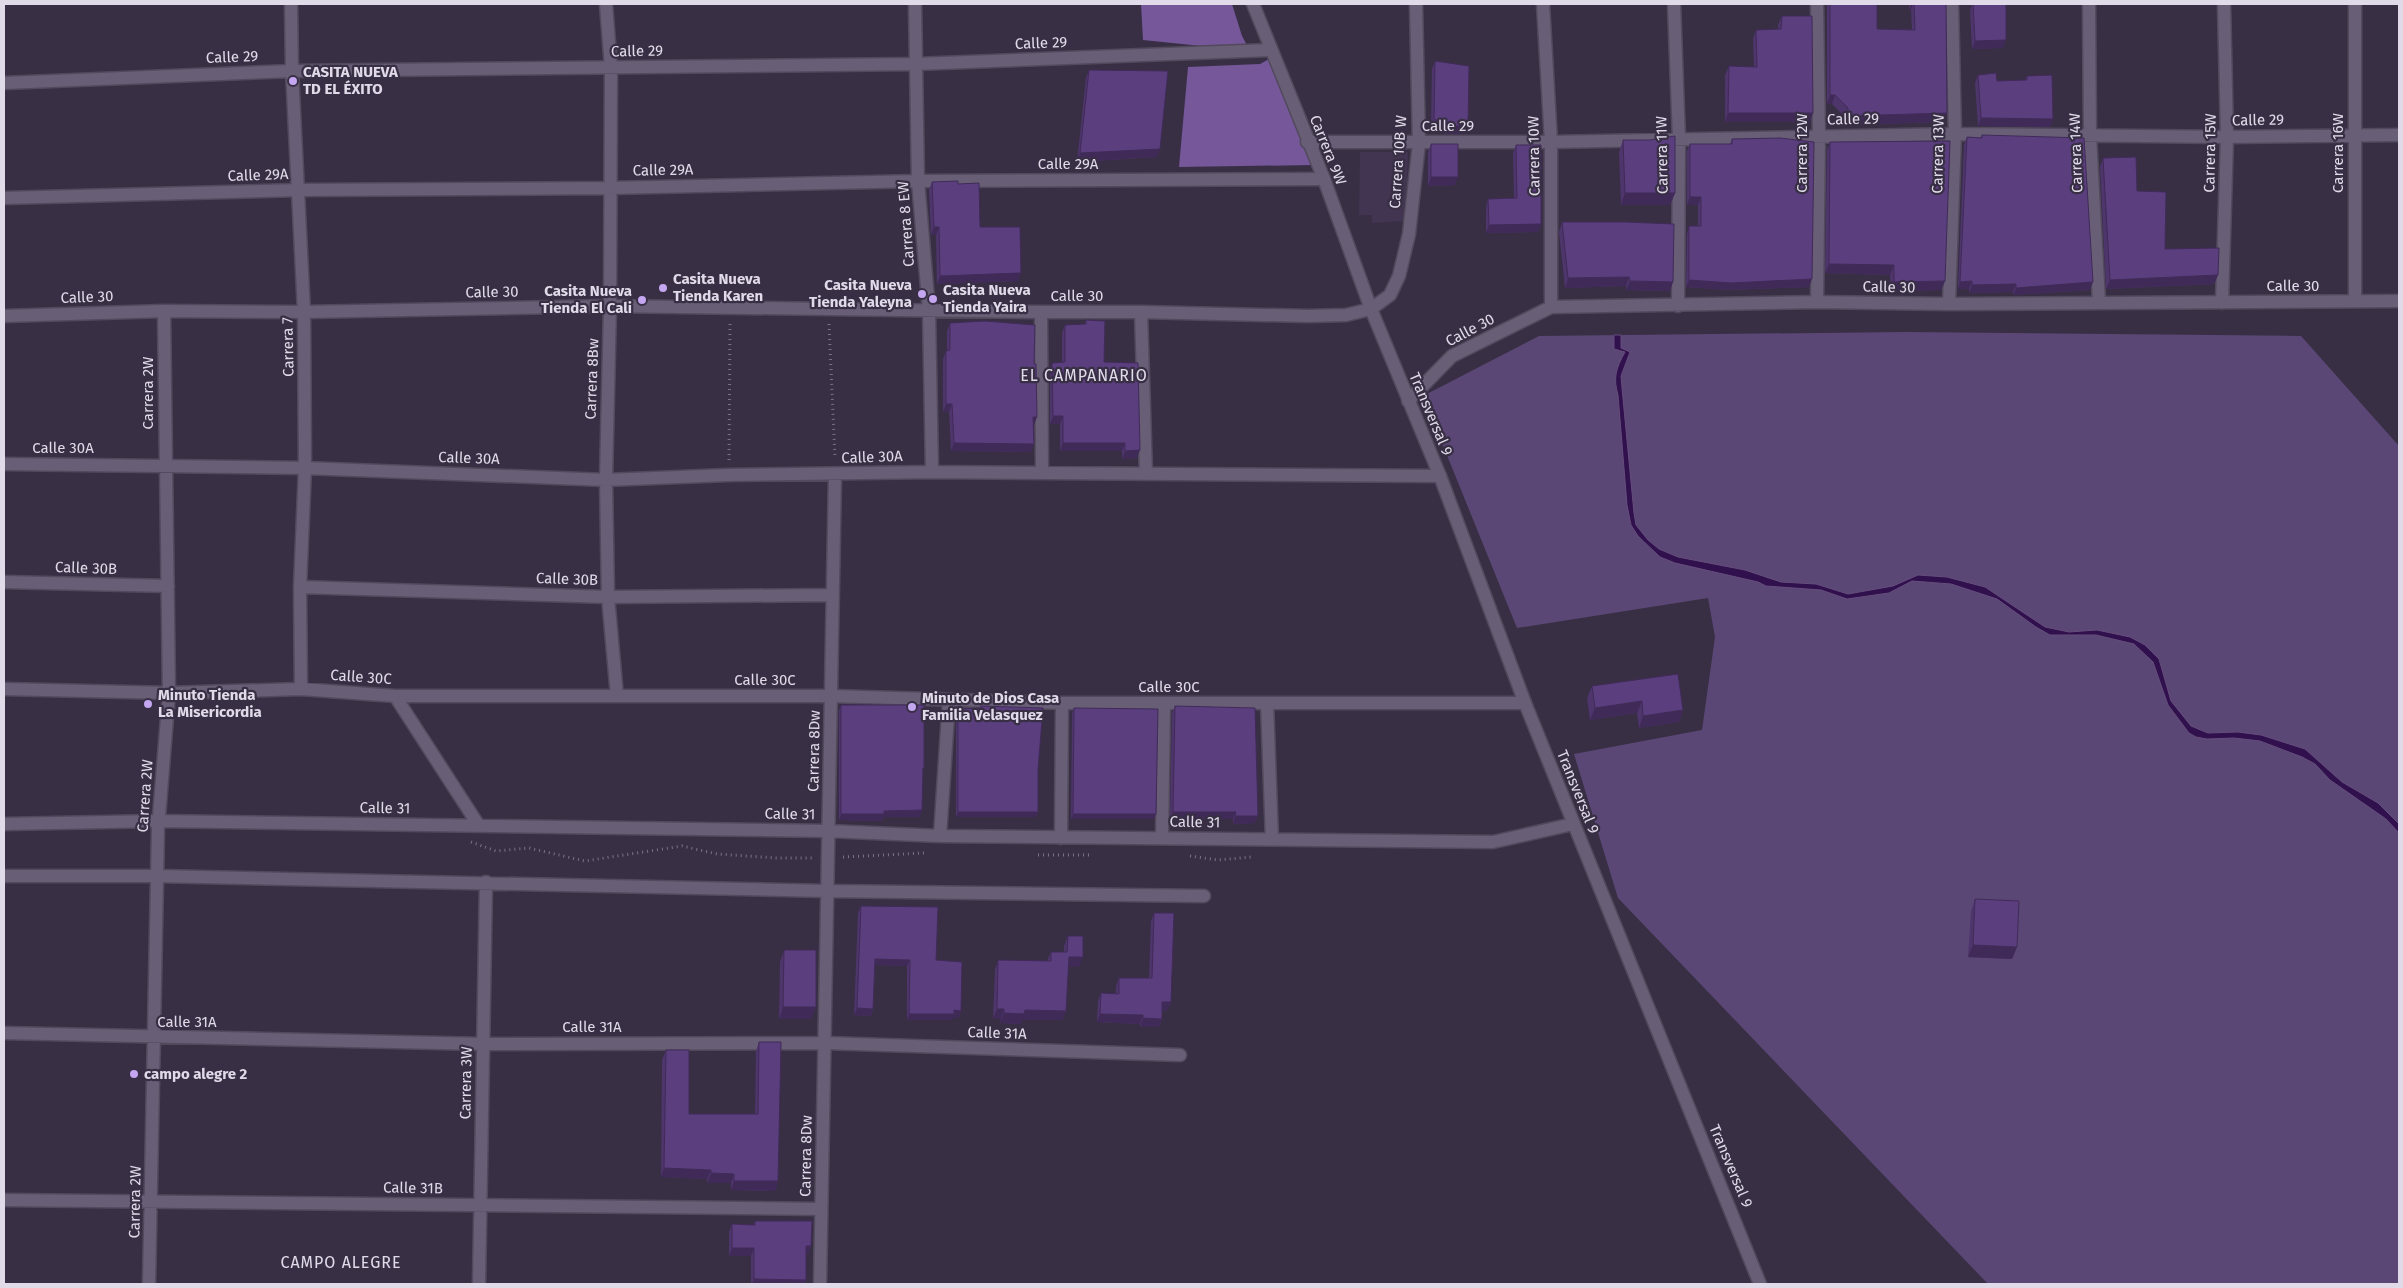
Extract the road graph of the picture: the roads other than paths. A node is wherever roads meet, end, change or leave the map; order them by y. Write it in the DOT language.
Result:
graph roads {
  1 [pos="291,4"];
  2 [pos="606,4"];
  3 [pos="915,4"];
  4 [pos="1252,4"];
  5 [pos="1416,4"];
  6 [pos="1543,4"];
  7 [pos="1674,4"];
  8 [pos="1817,4"];
  9 [pos="1952,4"];
  10 [pos="2089,4"];
  11 [pos="2224,4"];
  12 [pos="2355,4"];
  13 [pos="1270,50"];
  14 [pos="916,64"];
  15 [pos="611,68"];
  16 [pos="292,71"];
  17 [pos="4,83"];
  18 [pos="1956,134"];
  19 [pos="2354,135"];
  20 [pos="2399,135"];
  21 [pos="1819,136"];
  22 [pos="2090,136"];
  23 [pos="2227,137"];
  24 [pos="1679,139"];
  25 [pos="1307,142"];
  26 [pos="1551,142"];
  27 [pos="1419,143"];
  28 [pos="1324,179"];
  29 [pos="918,181"];
  30 [pos="610,188"];
  31 [pos="299,190"];
  32 [pos="4,198"];
  33 [pos="2399,301"];
  34 [pos="1817,302"];
  35 [pos="2099,302"];
  36 [pos="2355,302"];
  37 [pos="2222,303"];
  38 [pos="1949,304"];
  39 [pos="610,306"];
  40 [pos="1678,306"];
  41 [pos="1551,307"];
  42 [pos="1370,309"];
  43 [pos="164,311"];
  44 [pos="929,311"];
  45 [pos="304,312"];
  46 [pos="1041,312"];
  47 [pos="1141,312"];
  48 [pos="4,316"];
  49 [pos="1408,401"];
  50 [pos="4,464"];
  51 [pos="164,464"];
  52 [pos="305,468"];
  53 [pos="1042,471"];
  54 [pos="932,472"];
  55 [pos="1146,474"];
  56 [pos="835,475"];
  57 [pos="1440,476"];
  58 [pos="606,480"];
  59 [pos="4,582"];
  60 [pos="168,586"];
  61 [pos="300,588"];
  62 [pos="833,594"];
  63 [pos="608,597"];
  64 [pos="4,689"];
  65 [pos="301,689"];
  66 [pos="169,693"];
  67 [pos="395,696"];
  68 [pos="617,696"];
  69 [pos="831,696"];
  70 [pos="949,700"];
  71 [pos="1062,703"];
  72 [pos="1164,703"];
  73 [pos="1267,703"];
  74 [pos="1526,703"];
  75 [pos="158,821"];
  76 [pos="4,824"];
  77 [pos="1573,824"];
  78 [pos="478,826"];
  79 [pos="828,831"];
  80 [pos="940,836"];
  81 [pos="1061,838"];
  82 [pos="1162,838"];
  83 [pos="1272,840"];
  84 [pos="4,876"];
  85 [pos="157,876"];
  86 [pos="486,882"];
  87 [pos="827,891"];
  88 [pos="1204,896"];
  89 [pos="4,1033"];
  90 [pos="154,1038"];
  91 [pos="825,1043"];
  92 [pos="483,1044"];
  93 [pos="1180,1055"];
  94 [pos="4,1200"];
  95 [pos="151,1202"];
  96 [pos="480,1205"];
  97 [pos="822,1209"];
  98 [pos="149,1284"];
  99 [pos="479,1284"];
  100 [pos="820,1284"];
  101 [pos="1760,1284"];
  1 -- 16 [label="street, Carrera 7"];
  2 -- 15 [label="street, Carrera 8Bw"];
  3 -- 14 [label="street, Carrera 8 EW"];
  4 -- 13 [label="street, Carrera 9W"];
  5 -- 27 [label="street, Carrera 10B W"];
  6 -- 26 [label="street, Carrera 10W"];
  7 -- 24 [label="street, Carrera 11W"];
  8 -- 21 [label="street, Carrera 12W"];
  9 -- 18 [label="street, Carrera 13W"];
  10 -- 22 [label="street, Carrera 14W"];
  11 -- 23 [label="street, Carrera 15W"];
  12 -- 19 [label="street, Carrera 16W"];
  13 -- 14 [label="street, Calle 29"];
  13 -- 25 [label="street, Carrera 9W"];
  14 -- 15 [label="street, Calle 29"];
  14 -- 29 [label="street, Carrera 8 EW"];
  15 -- 16 [label="street, Calle 29"];
  15 -- 30 [label="street, Carrera 8Bw"];
  16 -- 17 [label="street, Calle 29"];
  16 -- 31 [label="street, Carrera 7"];
  18 -- 21 [label="street, Calle 29"];
  18 -- 22 [label="street, Calle 29"];
  18 -- 38 [label="street, Carrera 13W"];
  19 -- 20 [label="street, Calle 29"];
  19 -- 23 [label="street, Calle 29"];
  19 -- 36 [label="street, Carrera 16W"];
  21 -- 24 [label="street, Calle 29"];
  21 -- 34 [label="street, Carrera 12W"];
  22 -- 23 [label="street, Calle 29"];
  22 -- 35 [label="street, Carrera 14W"];
  23 -- 37 [label="street, Carrera 15W"];
  24 -- 26 [label="street, Calle 29"];
  24 -- 40 [label="street, Carrera 11W"];
  25 -- 27 [label="street, Calle 29"];
  25 -- 28 [label="street, Carrera 9W"];
  26 -- 27 [label="street, Calle 29"];
  26 -- 41 [label="street, Carrera 10W"];
  27 -- 42 [label="street, Carrera 10B W"];
  28 -- 29 [label="street, Calle 29A"];
  28 -- 42 [label="street, Carrera 9W"];
  29 -- 30 [label="street, Calle 29A"];
  29 -- 44 [label="street, Carrera 8 EW"];
  30 -- 31 [label="street, Calle 29A"];
  30 -- 39 [label="street, Carrera 8Bw"];
  31 -- 32 [label="street, Calle 29A"];
  31 -- 45 [label="street, Carrera 7"];
  33 -- 36 [label="street, Calle 30"];
  34 -- 38 [label="street, Calle 30"];
  34 -- 40 [label="street, Calle 30"];
  35 -- 37 [label="street, Calle 30"];
  35 -- 38 [label="street, Calle 30"];
  36 -- 37 [label="street, Calle 30"];
  39 -- 44 [label="street, Calle 30"];
  39 -- 45 [label="street, Calle 30"];
  39 -- 58 [label="street, Carrera 8Bw"];
  40 -- 41 [label="street, Calle 30"];
  41 -- 49 [label="street, Calle 30"];
  42 -- 47 [label="street, Calle 30"];
  42 -- 49 [label="street, Transversal 9"];
  43 -- 45 [label="street, Calle 30"];
  43 -- 48 [label="street, Calle 30"];
  43 -- 51 [label="street, Carrera 2W"];
  44 -- 46 [label="street, Calle 30"];
  44 -- 54 [label="street, Carrera 8 EW"];
  45 -- 52 [label="street, Carrera 7"];
  46 -- 47 [label="street, Calle 30"];
  46 -- 53 [label="street"];
  47 -- 55 [label="street"];
  49 -- 57 [label="street, Transversal 9"];
  50 -- 51 [label="street, Calle 30A"];
  51 -- 52 [label="street, Calle 30A"];
  51 -- 60 [label="street, Carrera 2W"];
  52 -- 58 [label="street, Calle 30A"];
  52 -- 61 [label="street, Carrera 7"];
  53 -- 54 [label="street, Calle 30A"];
  53 -- 55 [label="street, Calle 30A"];
  54 -- 56 [label="street, Calle 30A"];
  55 -- 57 [label="street, Calle 30A"];
  56 -- 58 [label="street, Calle 30A"];
  56 -- 62 [label="street, Carrera 8Dw"];
  57 -- 74 [label="street, Transversal 9"];
  58 -- 63 [label="street, Carrera 8Bw"];
  59 -- 60 [label="street, Calle 30B"];
  60 -- 66 [label="street, Carrera 2W"];
  61 -- 63 [label="street, Calle 30B"];
  61 -- 65 [label="street, Carrera 7"];
  62 -- 63 [label="street, Calle 30B"];
  62 -- 69 [label="street, Carrera 8Dw"];
  63 -- 68 [label="street, Carrera 8Bw"];
  64 -- 66 [label="street, Calle 30C"];
  65 -- 66 [label="street, Calle 30C"];
  65 -- 67 [label="street, Calle 30C"];
  66 -- 75 [label="street, Carrera 2W"];
  67 -- 68 [label="street, Calle 30C"];
  67 -- 78 [label="street"];
  68 -- 69 [label="street, Calle 30C"];
  69 -- 70 [label="street, Calle 30C"];
  69 -- 79 [label="street, Carrera 8Dw"];
  70 -- 71 [label="street, Calle 30C"];
  70 -- 80 [label="street"];
  71 -- 72 [label="street, Calle 30C"];
  71 -- 81 [label="street"];
  72 -- 73 [label="street, Calle 30C"];
  72 -- 82 [label="street"];
  73 -- 74 [label="street, Calle 30C"];
  73 -- 83 [label="street"];
  74 -- 77 [label="street, Transversal 9"];
  75 -- 76 [label="street, Calle 31"];
  75 -- 78 [label="street, Calle 31"];
  75 -- 85 [label="street, Carrera 2W"];
  77 -- 83 [label="street, Calle 31"];
  77 -- 101 [label="street, Transversal 9"];
  78 -- 79 [label="street, Calle 31"];
  79 -- 80 [label="street, Calle 31"];
  79 -- 87 [label="street, Carrera 8Dw"];
  80 -- 81 [label="street, Calle 31"];
  81 -- 82 [label="street, Calle 31"];
  82 -- 83 [label="street, Calle 31"];
  84 -- 85 [label="street"];
  85 -- 86 [label="street"];
  85 -- 90 [label="street, Carrera 2W"];
  86 -- 87 [label="street"];
  86 -- 92 [label="street, Carrera 3W"];
  87 -- 88 [label="street"];
  87 -- 91 [label="street, Carrera 8Dw"];
  89 -- 90 [label="street, Calle 31A"];
  90 -- 92 [label="street, Calle 31A"];
  90 -- 95 [label="street, Carrera 2W"];
  91 -- 92 [label="street, Calle 31A"];
  91 -- 93 [label="street, Calle 31A"];
  91 -- 97 [label="street, Carrera 8Dw"];
  92 -- 96 [label="street, Carrera 3W"];
  94 -- 95 [label="street, Calle 31B"];
  95 -- 96 [label="street, Calle 31B"];
  95 -- 98 [label="street, Carrera 2W"];
  96 -- 97 [label="street, Calle 31B"];
  96 -- 99 [label="street, Carrera 3W"];
  97 -- 100 [label="street, Carrera 8Dw"];
}
